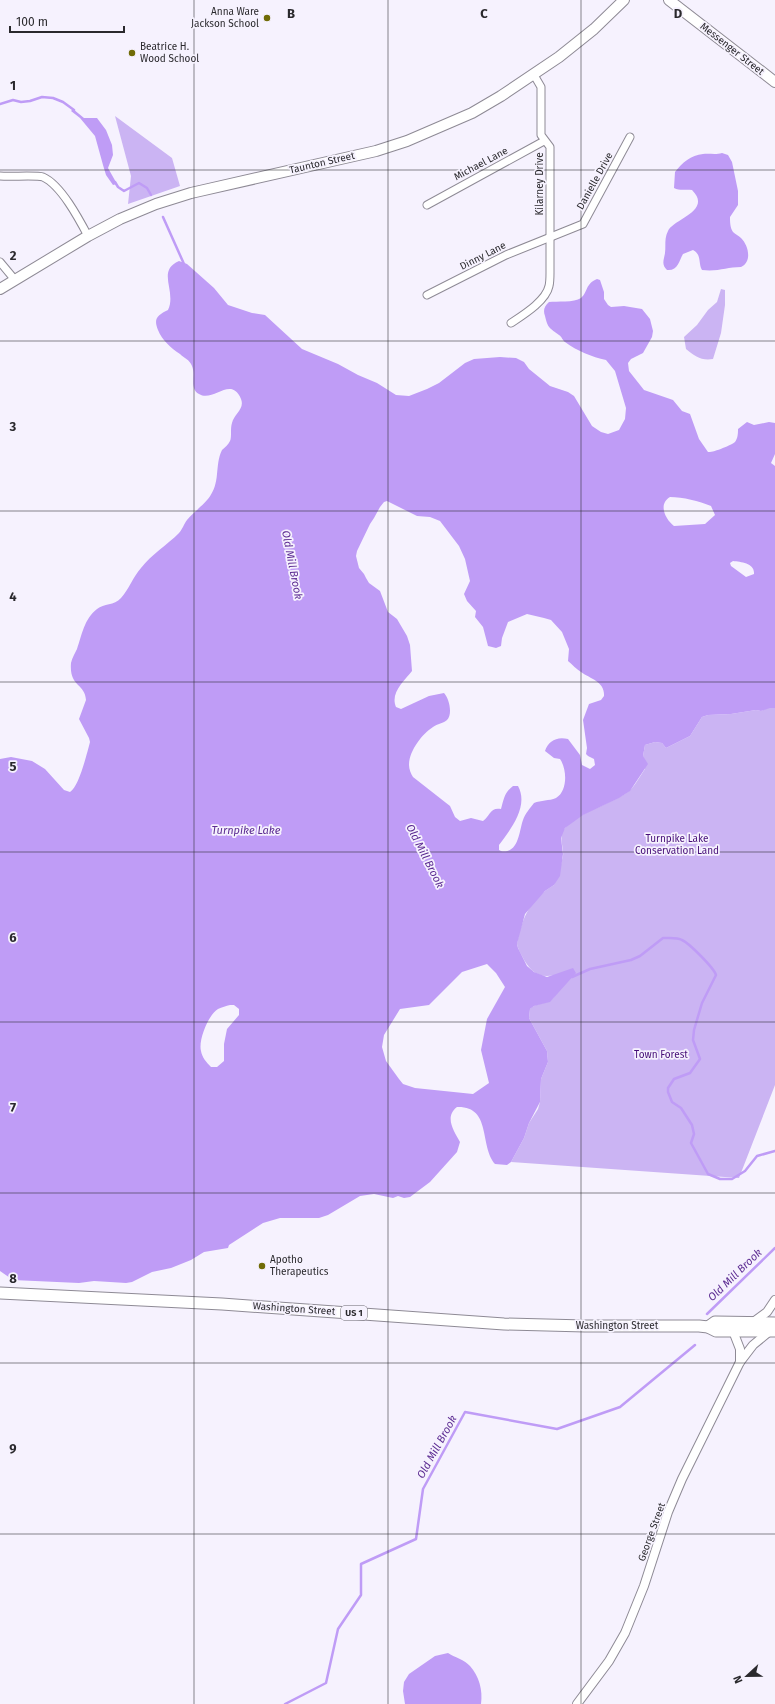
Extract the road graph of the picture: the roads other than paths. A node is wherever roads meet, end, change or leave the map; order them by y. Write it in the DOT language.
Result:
graph roads {
  1 [pos="624,0"];
  2 [pos="669,0"];
  3 [pos="534,75"];
  4 [pos="775,82"];
  5 [pos="630,137"];
  6 [pos="544,141"];
  7 [pos="0,176"];
  8 [pos="427,205"];
  9 [pos="88,236"];
  10 [pos="549,238"];
  11 [pos="0,262"];
  12 [pos="15,280"];
  13 [pos="0,289"];
  14 [pos="427,295"];
  15 [pos="511,323"];
  16 [pos="1,1292"];
  17 [pos="775,1300"];
  18 [pos="752,1323"];
  19 [pos="708,1327"];
  20 [pos="773,1329"];
  21 [pos="733,1331"];
  22 [pos="740,1362"];
  23 [pos="577,1704"];
  1 -- 3 [label="main road, Taunton Street"];
  2 -- 4 [label="main road, Messenger Street"];
  3 -- 6 [label="street, Kilarney Drive"];
  3 -- 9 [label="main road, Taunton Street"];
  5 -- 10 [label="street, Danielle Drive"];
  6 -- 8 [label="street, Michael Lane"];
  6 -- 10 [label="street, Kilarney Drive"];
  7 -- 9 [label="street"];
  9 -- 12 [label="main road, Taunton Street"];
  10 -- 14 [label="street, Dinny Lane"];
  10 -- 15 [label="street, Kilarney Drive"];
  11 -- 12 [label="street"];
  12 -- 13 [label="main road, Taunton Street"];
  16 -- 19 [label="main road, Washington Street / US 1"];
  17 -- 18 [label="street"];
  18 -- 19 [label="main road, Washington Street / US 1"];
  18 -- 20 [label="main road, Washington Street / US 1"];
  19 -- 21 [label="main road, Washington Street / US 1"];
  20 -- 21 [label="main road, Washington Street / US 1"];
  20 -- 22 [label="street, George Street"];
  21 -- 22 [label="street"];
  22 -- 23 [label="street, George Street"];
}
